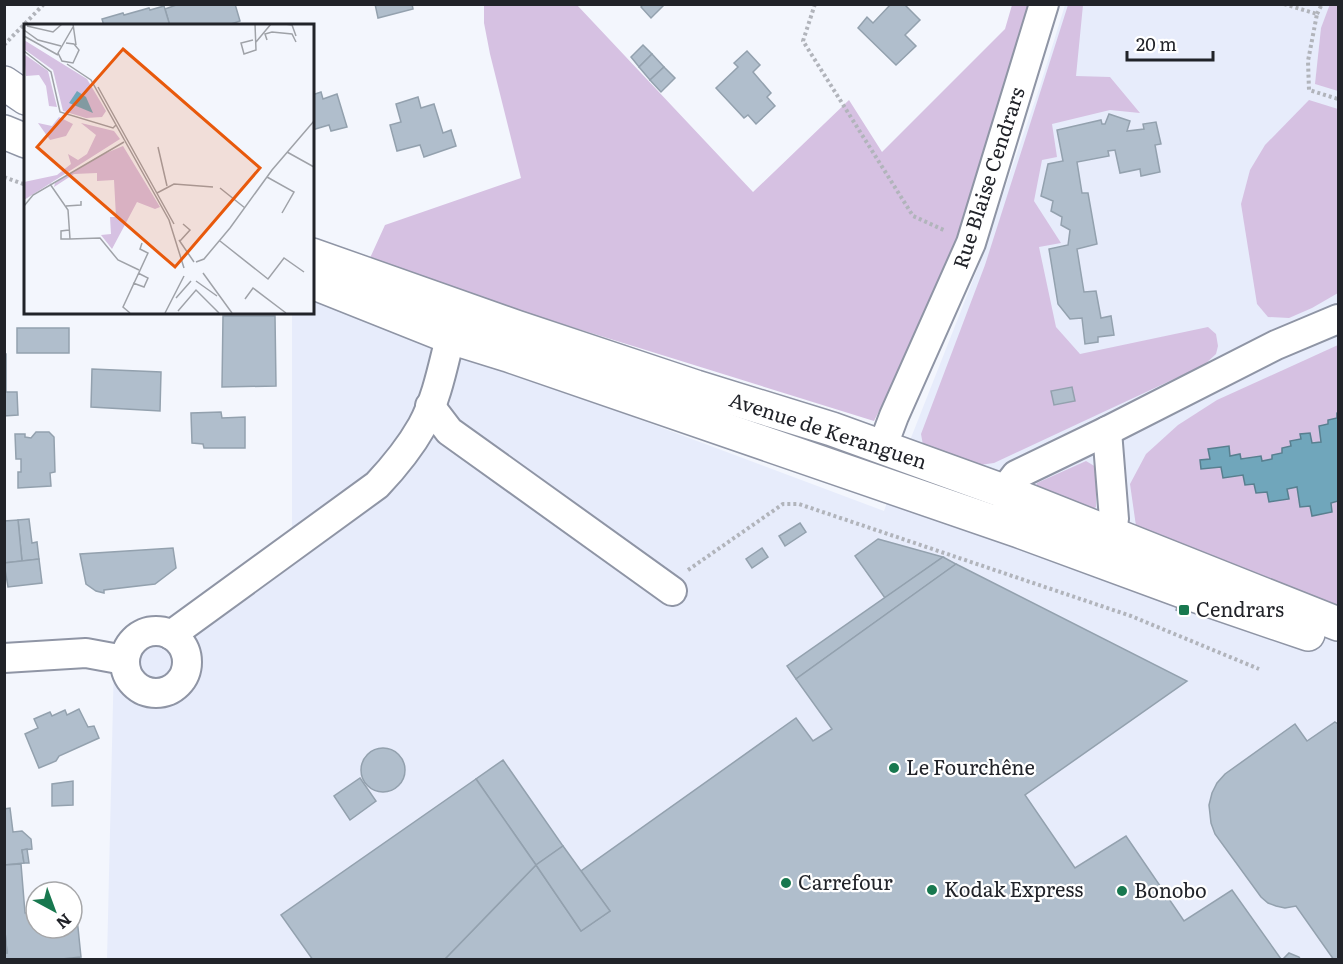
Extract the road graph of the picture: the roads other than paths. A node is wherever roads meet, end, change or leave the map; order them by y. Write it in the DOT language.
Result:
graph roads {
  1 [pos="1044,4"];
  2 [pos="4,83"];
  3 [pos="24,97"];
  4 [pos="4,132"];
  5 [pos="24,140"];
  6 [pos="314,256"];
  7 [pos="314,283"];
  8 [pos="1338,319"];
  9 [pos="454,322"];
  10 [pos="430,406"];
  11 [pos="1107,430"];
  12 [pos="882,448"];
  13 [pos="1006,492"];
  14 [pos="1018,531"];
  15 [pos="1106,532"];
  16 [pos="1053,543"];
  17 [pos="669,588"];
  18 [pos="1338,624"];
  19 [pos="171,635"];
  20 [pos="1338,645"];
  21 [pos="4,658"];
  22 [pos="124,660"];
  1 -- 12 [label="street, Rue Blaise Cendrars"];
  2 -- 3 [label="main road"];
  4 -- 5 [label="main road"];
  6 -- 9 [label="main road, Avenue de Keranguen"];
  7 -- 9 [label="main road, Avenue de Keranguen"];
  8 -- 11 [label="street"];
  9 -- 10 [label="street"];
  9 -- 12 [label="main road, Avenue de Keranguen"];
  9 -- 14 [label="main road, Avenue de Keranguen"];
  10 -- 17 [label="street"];
  10 -- 19 [label="street"];
  11 -- 13 [label="street"];
  11 -- 15 [label="street"];
  12 -- 13 [label="main road, Avenue de Keranguen"];
  13 -- 14 [label="street"];
  13 -- 15 [label="main road, Avenue de Keranguen"];
  14 -- 16 [label="main road, Avenue de Keranguen"];
  15 -- 16 [label="street"];
  15 -- 18 [label="main road, Avenue de Keranguen"];
  16 -- 20 [label="main road, Avenue de Keranguen"];
  19 -- 22 [label="street"];
  19 -- 22 [label="street"];
  21 -- 22 [label="street"];
}
